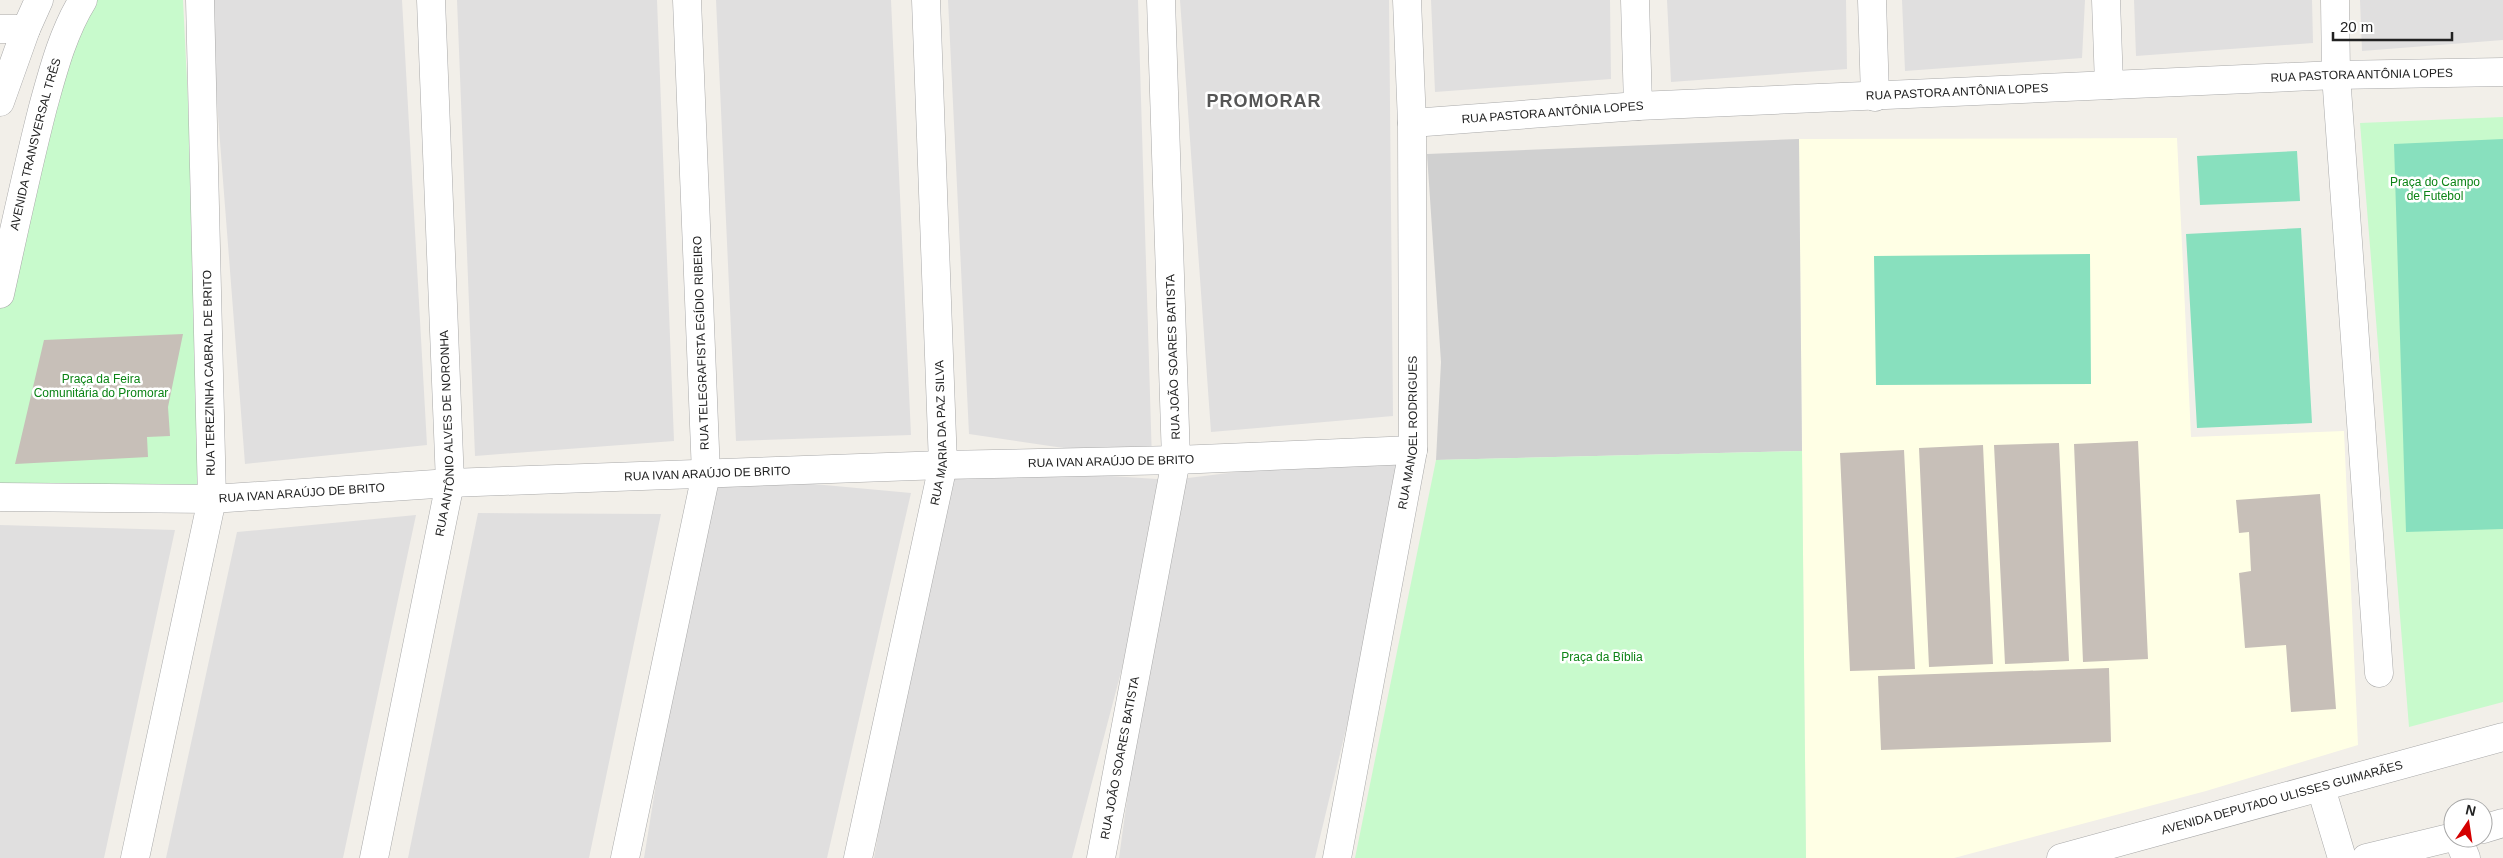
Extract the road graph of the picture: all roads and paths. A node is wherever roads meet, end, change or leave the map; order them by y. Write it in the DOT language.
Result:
graph roads {
  1 [pos="39,0"];
  2 [pos="83,0"];
  3 [pos="200,0"];
  4 [pos="431,0"];
  5 [pos="687,0"];
  6 [pos="926,0"];
  7 [pos="1161,0"];
  8 [pos="1407,0"];
  9 [pos="1635,0"];
  10 [pos="1872,0"];
  11 [pos="2106,0"];
  12 [pos="2335,0"];
  13 [pos="13,29"];
  14 [pos="2503,72"];
  15 [pos="2336,75"];
  16 [pos="2109,85"];
  17 [pos="1875,97"];
  18 [pos="0,102"];
  19 [pos="1638,106"];
  20 [pos="1412,123"];
  21 [pos="0,294"];
  22 [pos="1413,450"];
  23 [pos="1176,460"];
  24 [pos="944,465"];
  25 [pos="706,474"];
  26 [pos="450,483"];
  27 [pos="0,497"];
  28 [pos="212,499"];
  29 [pos="2379,673"];
  30 [pos="2503,737"];
  31 [pos="2322,788"];
  32 [pos="2443,839"];
  33 [pos="135,858"];
  34 [pos="374,858"];
  35 [pos="625,858"];
  36 [pos="858,858"];
  37 [pos="1101,858"];
  38 [pos="1337,858"];
  39 [pos="2061,858"];
  40 [pos="2342,858"];
  41 [pos="2366,858"];
  1 -- 13 [label="street"];
  2 -- 21 [label="street, AVENIDA TRANSVERSAL TRÊS"];
  3 -- 28 [label="street, RUA TEREZINHA CABRAL DE BRITO"];
  4 -- 26 [label="street, RUA ANTÔNIO ALVES DE NORONHA"];
  5 -- 25 [label="street, RUA TELEGRAFISTA EGÍDIO RIBEIRO"];
  6 -- 24 [label="street, RUA MARIA DA PAZ SILVA"];
  7 -- 23 [label="street, RUA JOÃO SOARES BATISTA"];
  8 -- 20 [label="street, RUA MANOEL RODRIGUES"];
  9 -- 19 [label="street"];
  10 -- 17 [label="street"];
  11 -- 16 [label="street"];
  12 -- 15 [label="street"];
  13 -- 18 [label="street"];
  14 -- 15 [label="street, RUA PASTORA ANTÔNIA LOPES"];
  15 -- 16 [label="street, RUA PASTORA ANTÔNIA LOPES"];
  15 -- 29 [label="street"];
  16 -- 17 [label="street, RUA PASTORA ANTÔNIA LOPES"];
  17 -- 19 [label="street, RUA PASTORA ANTÔNIA LOPES"];
  19 -- 20 [label="street, RUA PASTORA ANTÔNIA LOPES"];
  20 -- 22 [label="street, RUA MANOEL RODRIGUES"];
  22 -- 23 [label="street, RUA IVAN ARAÚJO DE BRITO"];
  22 -- 38 [label="street, RUA MANOEL RODRIGUES"];
  23 -- 24 [label="street, RUA IVAN ARAÚJO DE BRITO"];
  23 -- 37 [label="street, RUA JOÃO SOARES BATISTA"];
  24 -- 25 [label="street, RUA IVAN ARAÚJO DE BRITO"];
  24 -- 36 [label="street, RUA MARIA DA PAZ SILVA"];
  25 -- 26 [label="street, RUA IVAN ARAÚJO DE BRITO"];
  25 -- 35 [label="street, RUA TELEGRAFISTA EGÍDIO RIBEIRO"];
  26 -- 28 [label="street, RUA IVAN ARAÚJO DE BRITO"];
  26 -- 34 [label="street, RUA ANTÔNIO ALVES DE NORONHA"];
  27 -- 28 [label="street, RUA IVAN ARAÚJO DE BRITO"];
  28 -- 33 [label="street, RUA TEREZINHA CABRAL DE BRITO"];
  30 -- 31 [label="street, AVENIDA DEPUTADO ULISSES GUIMARÃES"];
  31 -- 39 [label="street, AVENIDA DEPUTADO ULISSES GUIMARÃES"];
  31 -- 40 [label="street"];
  32 -- 41 [label="street"];
}
